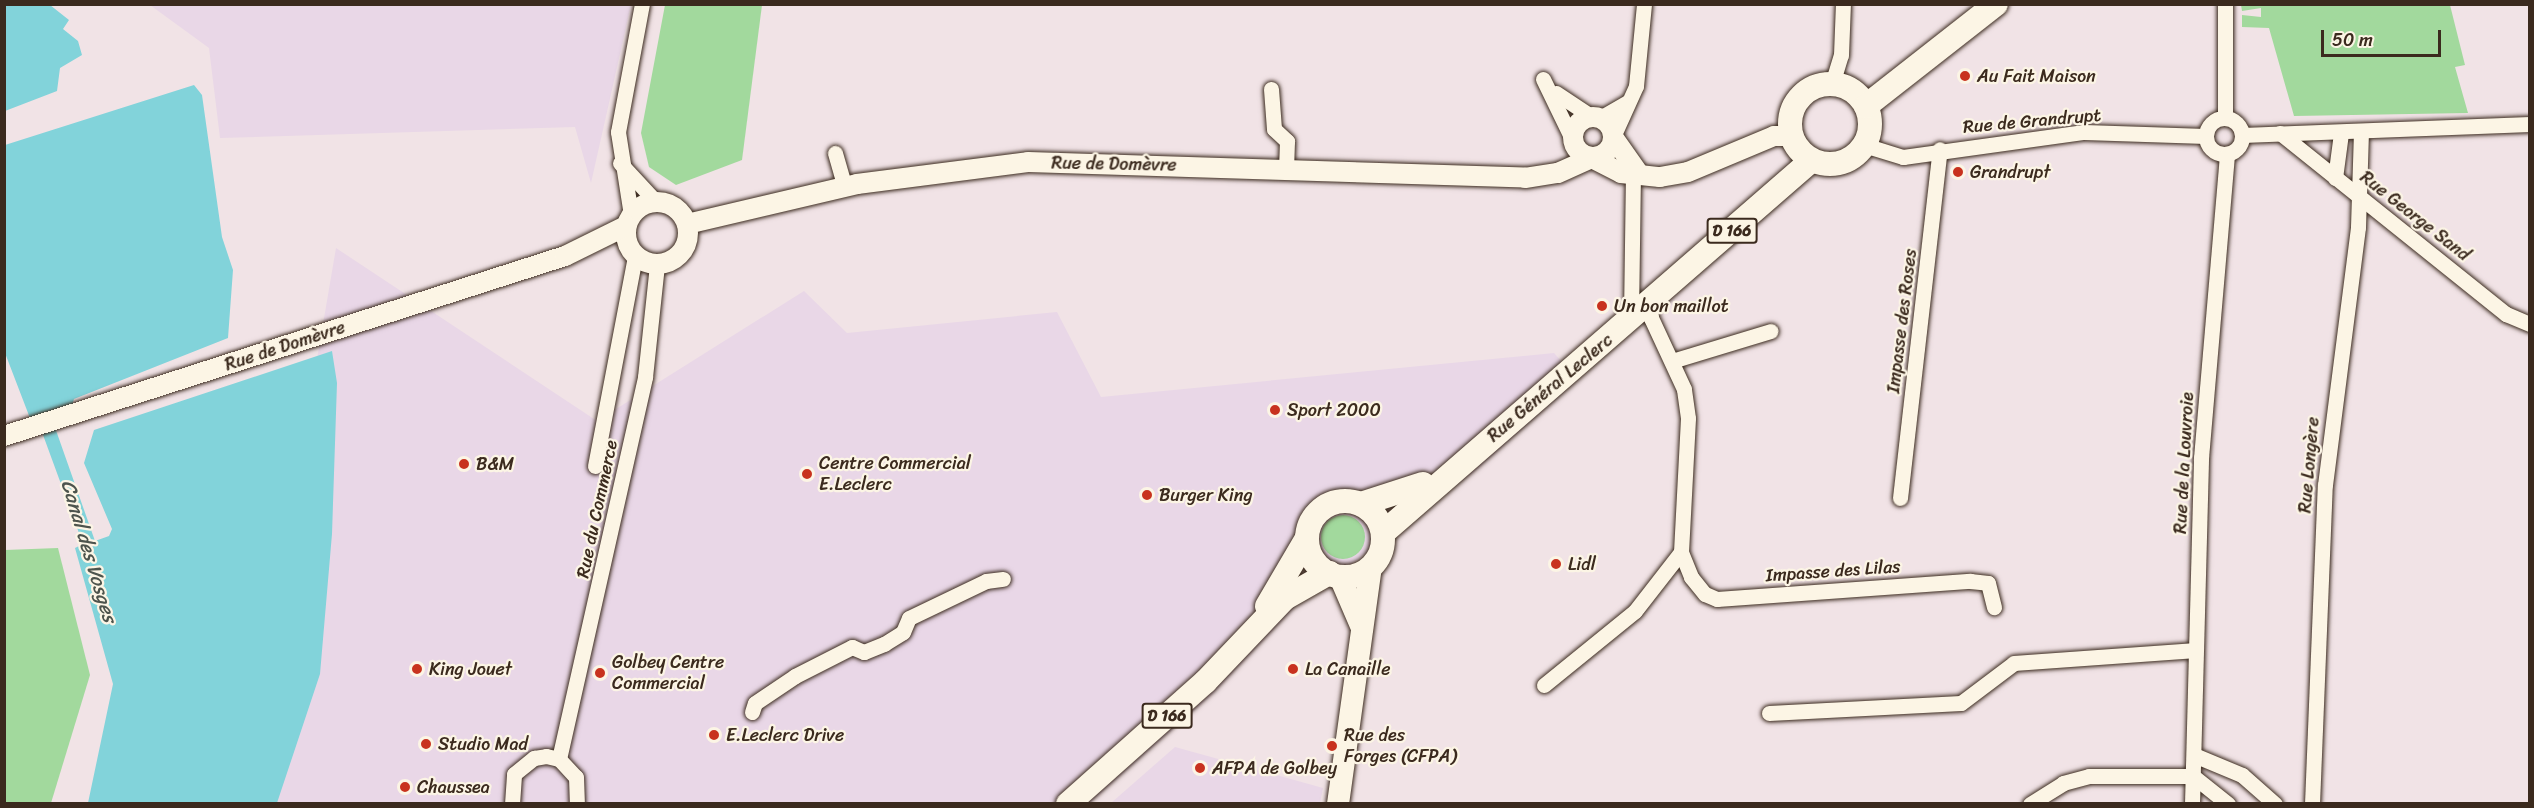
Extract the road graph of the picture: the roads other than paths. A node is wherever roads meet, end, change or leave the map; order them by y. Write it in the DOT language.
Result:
graph roads {
  1 [pos="642,4"];
  2 [pos="1644,4"];
  3 [pos="1843,4"];
  4 [pos="1996,4"];
  5 [pos="2225,4"];
  6 [pos="1832,84"];
  7 [pos="1271,89"];
  8 [pos="1628,102"];
  9 [pos="1866,106"];
  10 [pos="1596,118"];
  11 [pos="2225,118"];
  12 [pos="2529,124"];
  13 [pos="2361,132"];
  14 [pos="2280,133"];
  15 [pos="2341,133"];
  16 [pos="2242,135"];
  17 [pos="1792,136"];
  18 [pos="2206,136"];
  19 [pos="1613,137"];
  20 [pos="1572,139"];
  21 [pos="1864,145"];
  22 [pos="1940,149"];
  23 [pos="835,153"];
  24 [pos="2227,154"];
  25 [pos="1592,158"];
  26 [pos="1812,160"];
  27 [pos="621,163"];
  28 [pos="1286,169"];
  29 [pos="1546,175"];
  30 [pos="1636,175"];
  31 [pos="2335,178"];
  32 [pos="845,187"];
  33 [pos="2359,195"];
  34 [pos="656,202"];
  35 [pos="628,220"];
  36 [pos="687,224"];
  37 [pos="633,254"];
  38 [pos="565,256"];
  39 [pos="657,265"];
  40 [pos="1650,302"];
  41 [pos="1631,318"];
  42 [pos="2529,324"];
  43 [pos="1771,331"];
  44 [pos="1672,362"];
  45 [pos="14,433"];
  46 [pos="595,466"];
  47 [pos="1450,472"];
  48 [pos="1900,498"];
  49 [pos="1361,504"];
  50 [pos="1383,533"];
  51 [pos="1307,538"];
  52 [pos="1681,552"];
  53 [pos="1371,566"];
  54 [pos="1335,575"];
  55 [pos="1003,579"];
  56 [pos="1994,607"];
  57 [pos="1259,622"];
  58 [pos="1362,628"];
  59 [pos="2196,650"];
  60 [pos="1545,685"];
  61 [pos="752,712"];
  62 [pos="1769,712"];
  63 [pos="2194,755"];
  64 [pos="559,759"];
  65 [pos="2193,776"];
  66 [pos="580,803"];
  67 [pos="512,804"];
  68 [pos="1068,804"];
  69 [pos="1338,804"];
  70 [pos="2030,804"];
  71 [pos="2192,804"];
  72 [pos="2228,804"];
  73 [pos="2275,804"];
  74 [pos="2312,804"];
  1 -- 27 [label="street"];
  2 -- 8 [label="street"];
  3 -- 6 [label="street"];
  4 -- 9 [label="main road"];
  5 -- 11 [label="street"];
  6 -- 9 [label="main road"];
  6 -- 17 [label="main road"];
  7 -- 28 [label="street"];
  8 -- 10 [label="street"];
  8 -- 19 [label="street"];
  9 -- 21 [label="main road"];
  10 -- 19 [label="street"];
  10 -- 20 [label="street"];
  10 -- 20 [label="street"];
  11 -- 16 [label="street"];
  11 -- 18 [label="street"];
  12 -- 13 [label="street"];
  13 -- 15 [label="street"];
  13 -- 33 [label="street, Rue Longère"];
  14 -- 15 [label="street"];
  14 -- 16 [label="street"];
  14 -- 31 [label="street, Rue George Sand"];
  15 -- 31 [label="street"];
  16 -- 24 [label="street"];
  17 -- 26 [label="main road"];
  17 -- 30 [label="street"];
  18 -- 22 [label="street, Rue de Grandrupt"];
  18 -- 24 [label="street"];
  19 -- 25 [label="street"];
  19 -- 30 [label="street"];
  20 -- 25 [label="street"];
  20 -- 29 [label="street"];
  21 -- 22 [label="street, Rue de Grandrupt"];
  21 -- 26 [label="main road"];
  22 -- 48 [label="street, Impasse des Roses"];
  23 -- 32 [label="street"];
  24 -- 59 [label="street, Rue de la Louvroie"];
  25 -- 29 [label="street, Rue de Domèvre"];
  25 -- 30 [label="street"];
  26 -- 40 [label="main road, Rue Général Leclerc / D 166"];
  27 -- 34 [label="street"];
  27 -- 35 [label="street"];
  28 -- 29 [label="street, Rue de Domèvre"];
  28 -- 32 [label="street, Rue de Domèvre"];
  30 -- 41 [label="street"];
  31 -- 33 [label="street, Rue George Sand"];
  32 -- 36 [label="street, Rue de Domèvre"];
  33 -- 42 [label="street, Rue George Sand"];
  33 -- 74 [label="street, Rue Longère"];
  34 -- 35 [label="street"];
  34 -- 36 [label="street"];
  35 -- 37 [label="street"];
  35 -- 38 [label="street, Rue de Domèvre"];
  36 -- 39 [label="street"];
  37 -- 38 [label="street, Rue de Domèvre"];
  37 -- 39 [label="street"];
  37 -- 46 [label="street"];
  38 -- 45 [label="street, Rue de Domèvre"];
  39 -- 64 [label="street, Rue du Commerce"];
  40 -- 41 [label="main road, Rue Général Leclerc / D 166"];
  40 -- 44 [label="street"];
  41 -- 47 [label="main road, Rue Général Leclerc / D 166"];
  43 -- 44 [label="street"];
  44 -- 52 [label="street"];
  47 -- 49 [label="main road, Rue Général Leclerc / D 166"];
  47 -- 50 [label="main road, Rue Général Leclerc / D 166"];
  49 -- 50 [label="main road"];
  49 -- 51 [label="main road"];
  50 -- 53 [label="main road"];
  51 -- 54 [label="main road"];
  51 -- 57 [label="main road, D 166"];
  52 -- 56 [label="street, Impasse des Lilas"];
  52 -- 60 [label="street"];
  53 -- 54 [label="main road"];
  53 -- 58 [label="main road"];
  54 -- 57 [label="main road, D 166"];
  54 -- 58 [label="main road"];
  55 -- 61 [label="street"];
  57 -- 68 [label="main road, D 166"];
  58 -- 69 [label="main road"];
  59 -- 62 [label="street"];
  59 -- 63 [label="street, Rue de la Louvroie"];
  63 -- 65 [label="street, Rue de la Louvroie"];
  63 -- 73 [label="street"];
  64 -- 66 [label="street"];
  64 -- 67 [label="street"];
  65 -- 70 [label="street"];
  65 -- 71 [label="street, Rue de la Louvroie"];
  65 -- 72 [label="street"];
}
